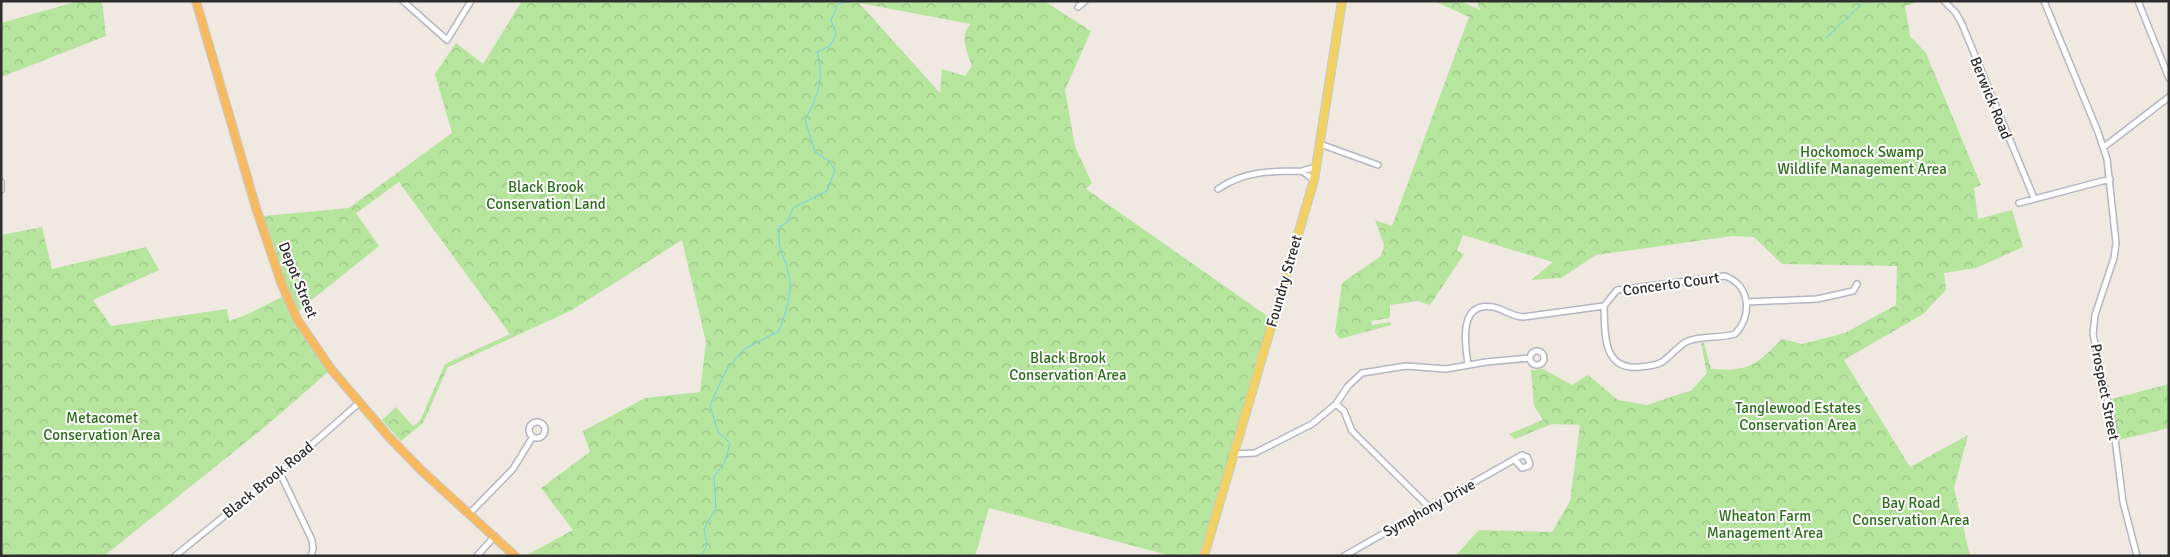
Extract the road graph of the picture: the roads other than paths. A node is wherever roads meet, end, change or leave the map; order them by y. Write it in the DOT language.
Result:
graph roads {
  1 [pos="197,1"];
  2 [pos="404,1"];
  3 [pos="471,1"];
  4 [pos="1085,1"];
  5 [pos="1342,1"];
  6 [pos="1944,1"];
  7 [pos="2044,1"];
  8 [pos="2138,1"];
  9 [pos="1078,7"];
  10 [pos="2169,78"];
  11 [pos="2169,97"];
  12 [pos="1320,144"];
  13 [pos="2104,147"];
  14 [pos="1378,165"];
  15 [pos="1316,167"];
  16 [pos="1302,171"];
  17 [pos="2110,179"];
  18 [pos="1314,180"];
  19 [pos="1,182"];
  20 [pos="1218,189"];
  21 [pos="1,190"];
  22 [pos="2034,198"];
  23 [pos="2019,204"];
  24 [pos="1857,284"];
  25 [pos="1747,302"];
  26 [pos="1604,306"];
  27 [pos="1530,358"];
  28 [pos="1468,364"];
  29 [pos="359,403"];
  30 [pos="1336,404"];
  31 [pos="532,438"];
  32 [pos="1234,454"];
  33 [pos="1515,460"];
  34 [pos="279,471"];
  35 [pos="1429,508"];
  36 [pos="470,513"];
  37 [pos="495,536"];
  38 [pos="175,556"];
  39 [pos="311,556"];
  40 [pos="477,556"];
  41 [pos="515,556"];
  42 [pos="1204,556"];
  43 [pos="1344,556"];
  44 [pos="2137,556"];
  1 -- 29 [label="highway, Depot Street"];
  2 -- 3 [label="street"];
  4 -- 9 [label="street"];
  5 -- 12 [label="main road, Foundry Street"];
  6 -- 22 [label="street, Berwick Road"];
  7 -- 13 [label="street, Prospect Street"];
  8 -- 10 [label="street"];
  11 -- 13 [label="street"];
  12 -- 14 [label="street"];
  12 -- 15 [label="main road, Foundry Street"];
  13 -- 17 [label="street, Prospect Street"];
  15 -- 16 [label="street"];
  15 -- 18 [label="main road, Foundry Street"];
  16 -- 18 [label="street"];
  16 -- 20 [label="street"];
  17 -- 22 [label="street"];
  17 -- 44 [label="street, Prospect Street"];
  18 -- 32 [label="main road, Foundry Street"];
  19 -- 21 [label="street"];
  22 -- 23 [label="street"];
  24 -- 25 [label="street"];
  25 -- 26 [label="street, Concerto Court"];
  25 -- 26 [label="street, Concerto Court"];
  26 -- 28 [label="street"];
  27 -- 28 [label="street"];
  28 -- 30 [label="street"];
  29 -- 34 [label="street, Black Brook Road"];
  29 -- 36 [label="highway, Depot Street"];
  30 -- 32 [label="street"];
  30 -- 35 [label="street"];
  31 -- 36 [label="street"];
  32 -- 42 [label="main road, Foundry Street"];
  33 -- 35 [label="street, Symphony Drive"];
  34 -- 38 [label="street, Black Brook Road"];
  34 -- 39 [label="street"];
  35 -- 43 [label="street, Symphony Drive"];
  36 -- 37 [label="highway, Depot Street"];
  37 -- 40 [label="street"];
  37 -- 41 [label="highway, Depot Street"];
}
